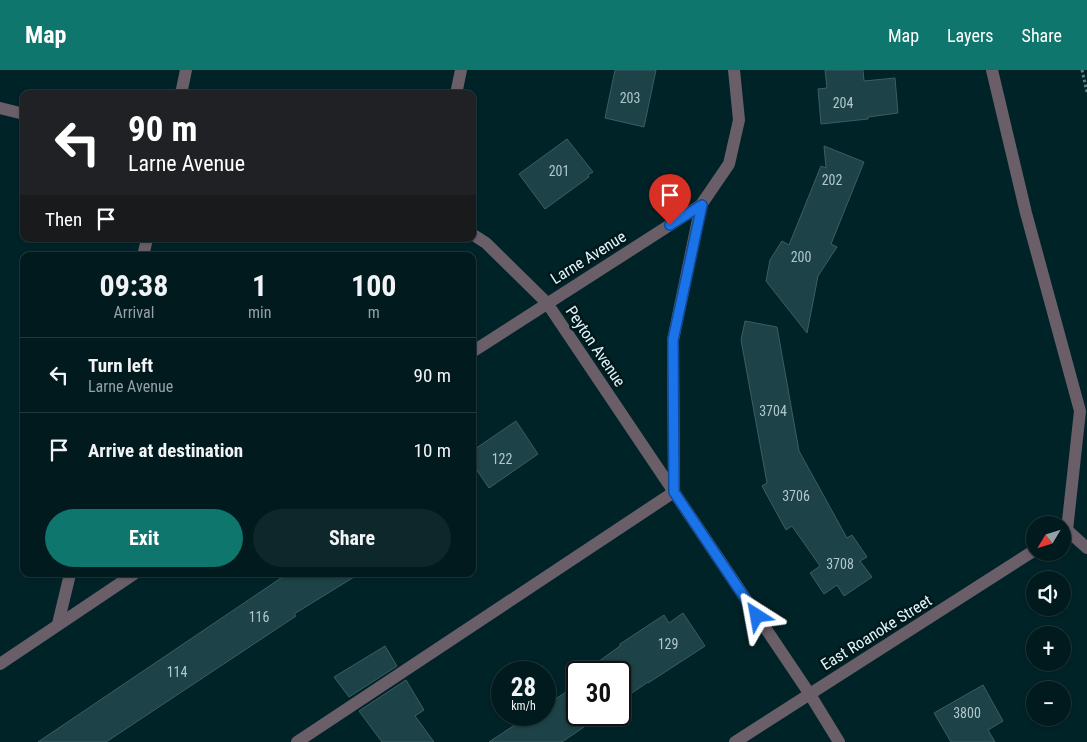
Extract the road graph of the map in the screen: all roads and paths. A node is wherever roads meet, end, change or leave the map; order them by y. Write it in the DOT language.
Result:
graph roads {
  1 [pos="186,70"];
  2 [pos="461,70"];
  3 [pos="734,70"];
  4 [pos="992,70"];
  5 [pos="1082,70"];
  6 [pos="182,90"];
  7 [pos="457,90"];
  8 [pos="1087,92"];
  9 [pos="0,108"];
  10 [pos="20,113"];
  11 [pos="702,205"];
  12 [pos="476,237"];
  13 [pos="547,303"];
  14 [pos="476,349"];
  15 [pos="674,492"];
  16 [pos="1067,516"];
  17 [pos="1071,536"];
  18 [pos="1087,548"];
  19 [pos="1026,556"];
  20 [pos="69,577"];
  21 [pos="129,577"];
  22 [pos="58,624"];
  23 [pos="0,664"];
  24 [pos="810,693"];
  25 [pos="297,742"];
  26 [pos="735,742"];
  27 [pos="839,742"];
  1 -- 6 [label="street"];
  2 -- 7 [label="street"];
  3 -- 11 [label="street, Larne Avenue"];
  4 -- 16 [label="street"];
  5 -- 8 [label="path"];
  9 -- 10 [label="street"];
  11 -- 13 [label="street, Larne Avenue"];
  11 -- 15 [label="street"];
  12 -- 13 [label="street, Peyton Avenue"];
  13 -- 14 [label="street, Larne Avenue"];
  13 -- 15 [label="street, Peyton Avenue"];
  15 -- 24 [label="street, Peyton Avenue"];
  15 -- 25 [label="street"];
  17 -- 18 [label="street"];
  19 -- 24 [label="street, East Roanoke Street"];
  20 -- 22 [label="street"];
  21 -- 22 [label="street"];
  22 -- 23 [label="street"];
  24 -- 26 [label="street, East Roanoke Street"];
  24 -- 27 [label="street, Peyton Avenue"];
}
